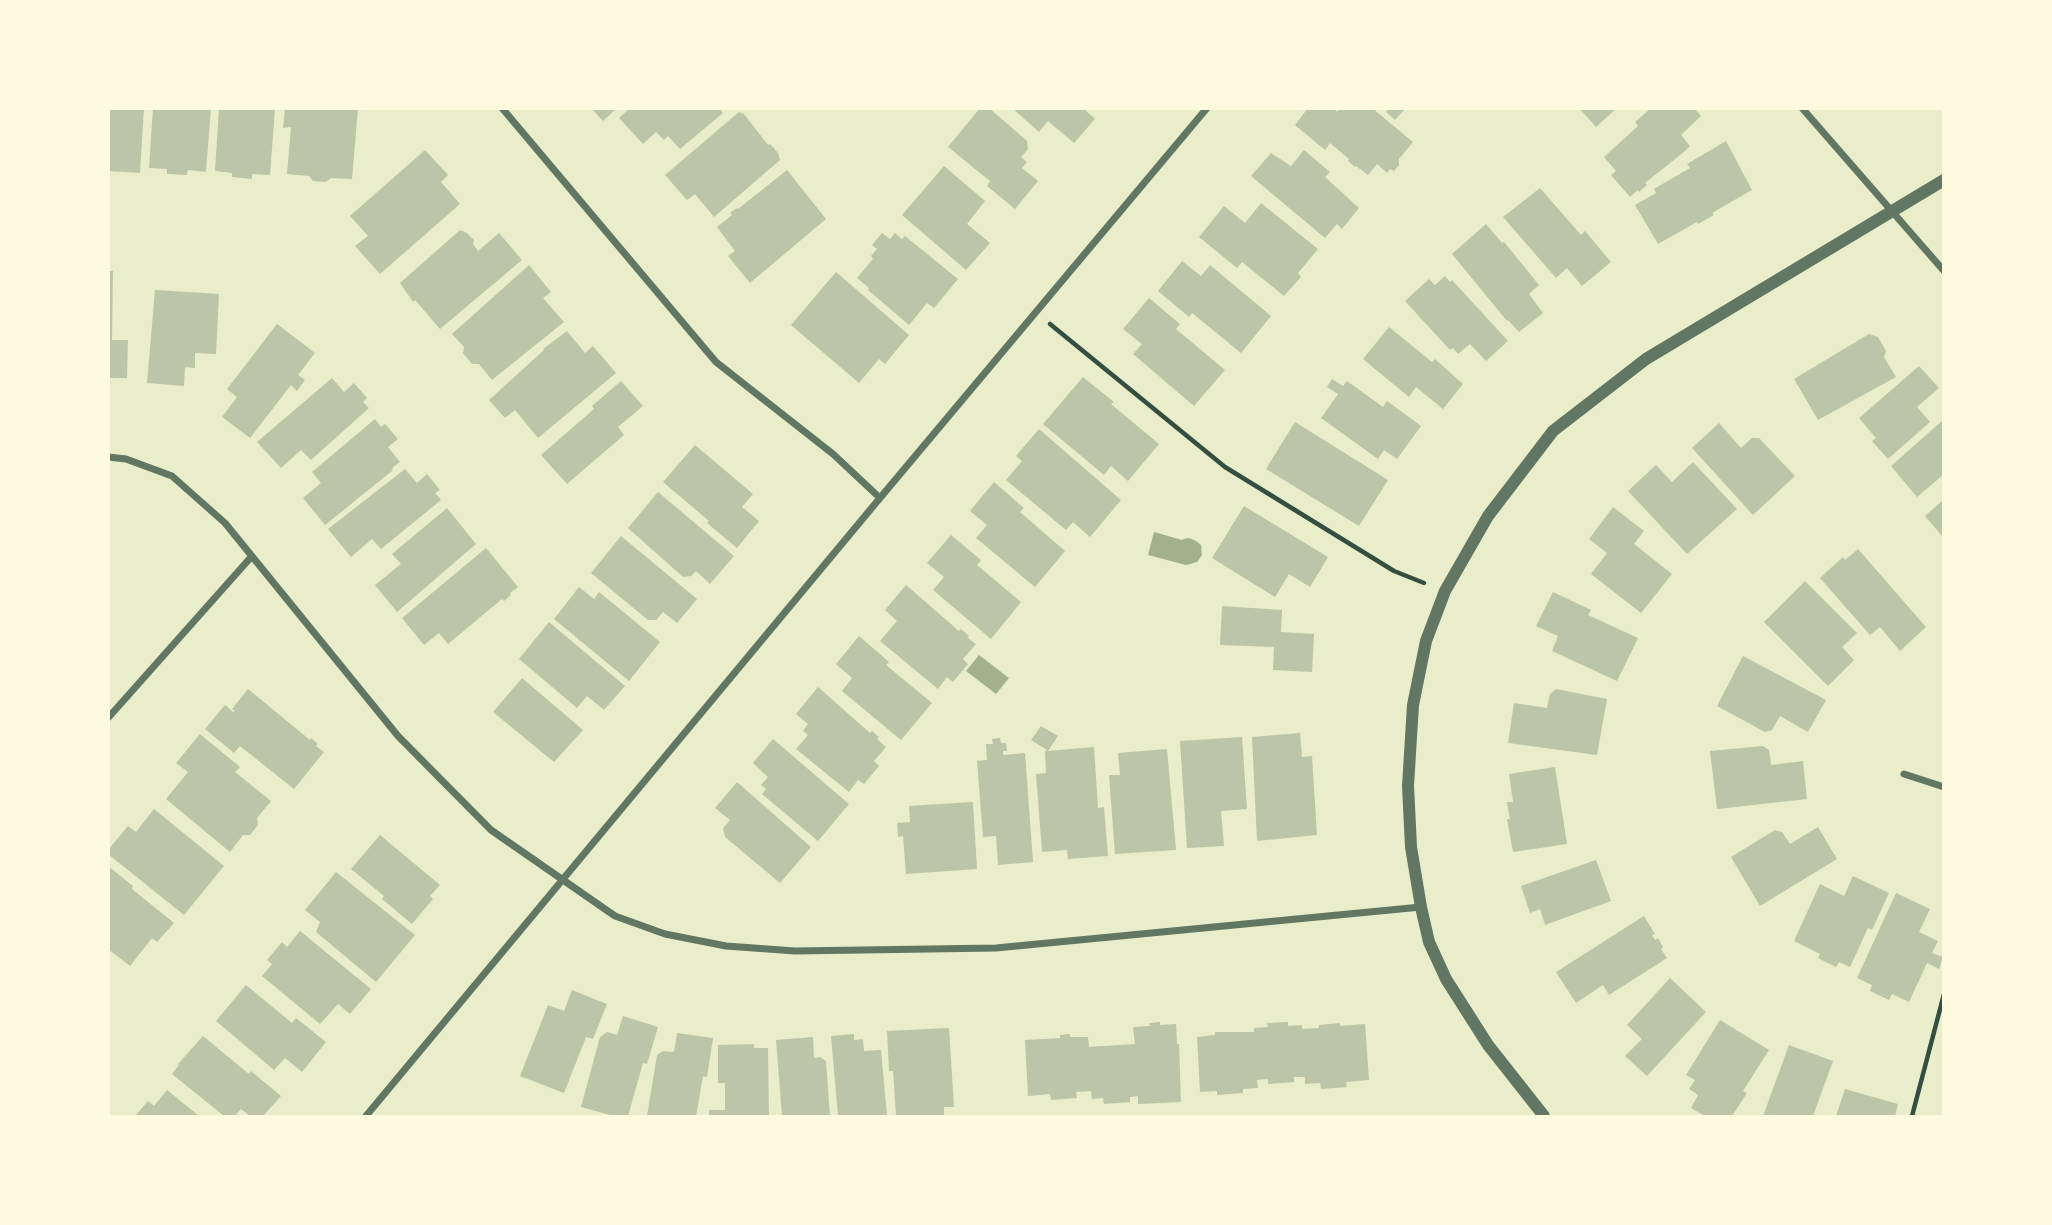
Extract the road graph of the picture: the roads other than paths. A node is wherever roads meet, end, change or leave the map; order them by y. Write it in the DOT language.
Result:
graph roads {
  1 [pos="502,108"];
  2 [pos="1207,108"];
  3 [pos="1802,108"];
  4 [pos="1944,180"];
  5 [pos="1892,211"];
  6 [pos="1944,271"];
  7 [pos="108,457"];
  8 [pos="880,498"];
  9 [pos="251,556"];
  10 [pos="108,718"];
  11 [pos="1904,774"];
  12 [pos="1944,787"];
  13 [pos="564,880"];
  14 [pos="1421,907"];
  15 [pos="366,1116"];
  16 [pos="1544,1116"];
  1 -- 8 [label="street"];
  2 -- 8 [label="street"];
  3 -- 5 [label="street"];
  4 -- 5 [label="street"];
  5 -- 6 [label="street"];
  5 -- 14 [label="street"];
  7 -- 9 [label="street"];
  8 -- 13 [label="street"];
  9 -- 10 [label="street"];
  9 -- 13 [label="street"];
  11 -- 12 [label="street"];
  13 -- 14 [label="street"];
  13 -- 15 [label="street"];
  14 -- 16 [label="street"];
}
